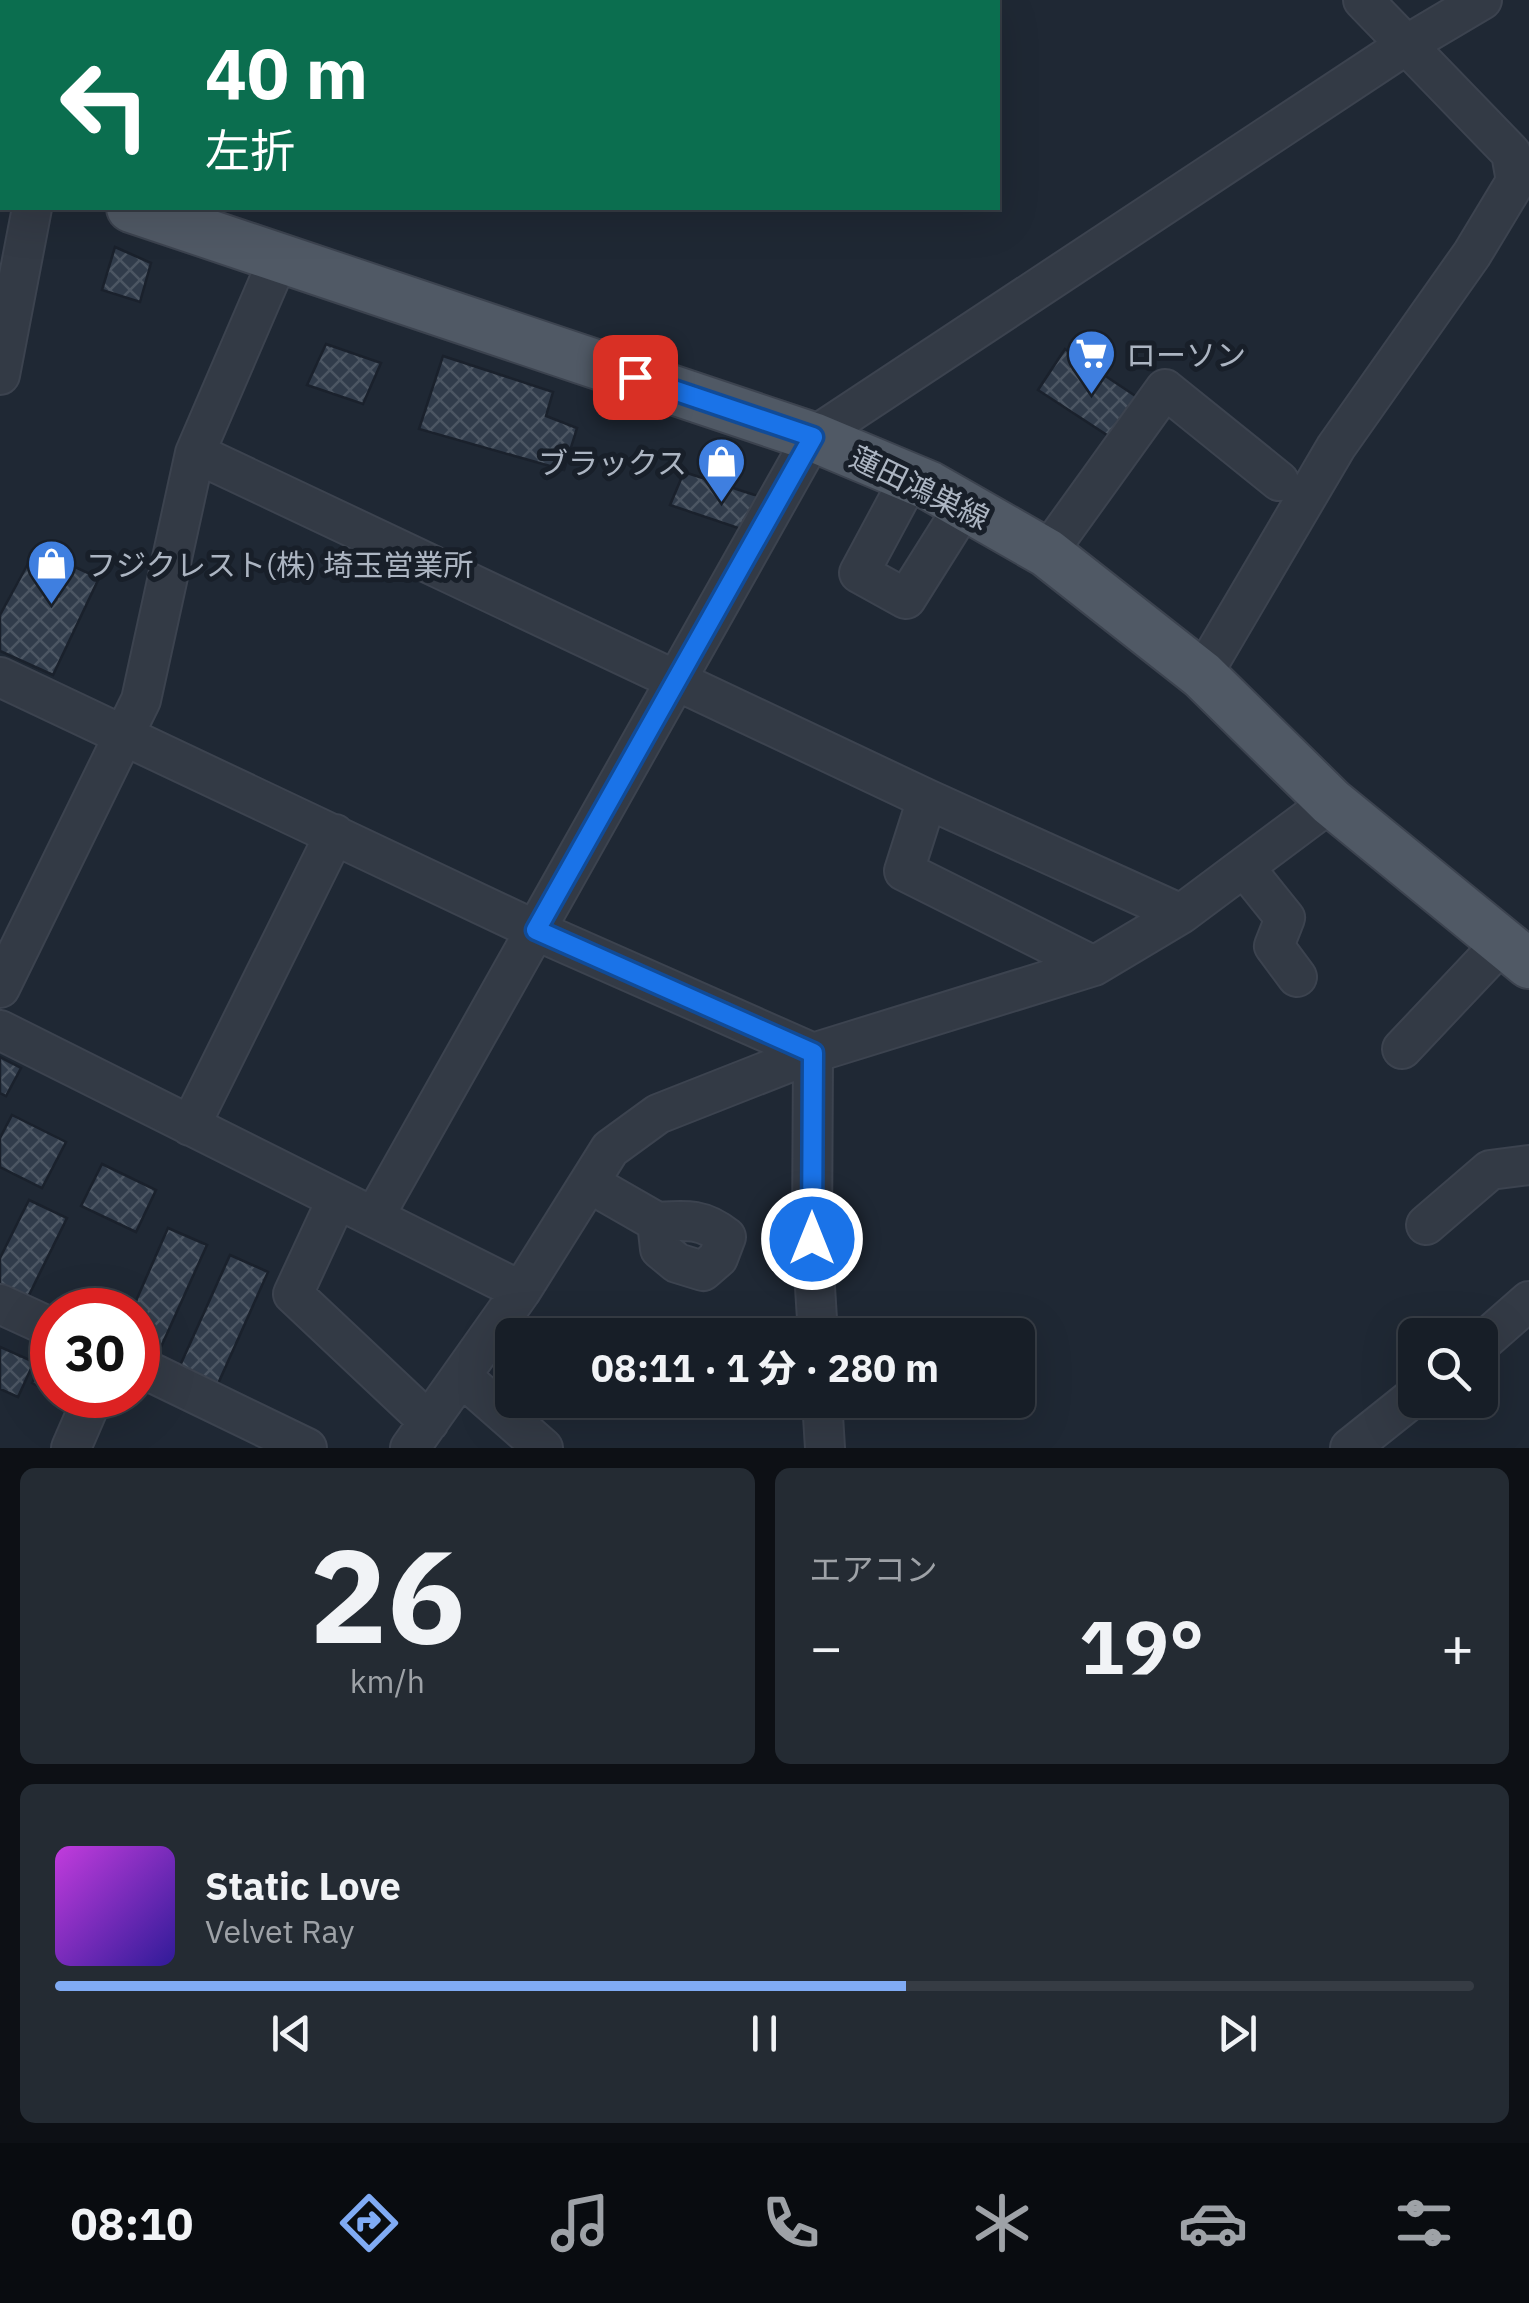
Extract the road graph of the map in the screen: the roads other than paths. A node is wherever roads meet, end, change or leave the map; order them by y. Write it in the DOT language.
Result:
graph roads {
  1 [pos="1362,0"];
  2 [pos="1482,0"];
  3 [pos="1406,46"];
  4 [pos="32,210"];
  5 [pos="138,210"];
  6 [pos="278,258"];
  7 [pos="0,375"];
  8 [pos="813,437"];
  9 [pos="194,453"];
  10 [pos="910,478"];
  11 [pos="1279,481"];
  12 [pos="965,505"];
  13 [pos="1047,553"];
  14 [pos="1202,675"];
  15 [pos="0,677"];
  16 [pos="676,681"];
  17 [pos="126,738"];
  18 [pos="927,799"];
  19 [pos="1331,802"];
  20 [pos="335,834"];
  21 [pos="1244,867"];
  22 [pos="1181,914"];
  23 [pos="536,930"];
  24 [pos="1516,953"];
  25 [pos="1094,966"];
  26 [pos="1297,977"];
  27 [pos="0,988"];
  28 [pos="0,1030"];
  29 [pos="1402,1049"];
  30 [pos="813,1053"];
  31 [pos="190,1126"];
  32 [pos="1529,1166"];
  33 [pos="590,1183"];
  34 [pos="338,1199"];
  35 [pos="374,1218"];
  36 [pos="656,1222"];
  37 [pos="1426,1225"];
  38 [pos="521,1291"];
  39 [pos="1529,1301"];
  40 [pos="0,1304"];
  41 [pos="30,1318"];
  42 [pos="817,1318"];
  43 [pos="1498,1328"];
  44 [pos="461,1376"];
  45 [pos="160,1377"];
  46 [pos="1398,1410"];
  47 [pos="84,1418"];
  48 [pos="823,1418"];
  49 [pos="420,1435"];
  50 [pos="71,1448"];
  51 [pos="307,1448"];
  52 [pos="543,1448"];
  53 [pos="825,1448"];
  54 [pos="1350,1448"];
  1 -- 3 [label="street"];
  2 -- 3 [label="street"];
  3 -- 8 [label="street"];
  3 -- 14 [label="street"];
  4 -- 7 [label="street"];
  5 -- 6 [label="main road, 蓮田鴻巣線"];
  6 -- 8 [label="main road, 蓮田鴻巣線"];
  6 -- 9 [label="street"];
  8 -- 10 [label="main road, 蓮田鴻巣線"];
  8 -- 16 [label="street"];
  9 -- 16 [label="street"];
  9 -- 17 [label="street"];
  10 -- 12 [label="main road, 蓮田鴻巣線"];
  10 -- 12 [label="street"];
  11 -- 13 [label="street"];
  12 -- 13 [label="main road, 蓮田鴻巣線"];
  13 -- 14 [label="main road, 蓮田鴻巣線"];
  14 -- 19 [label="main road, 蓮田鴻巣線"];
  15 -- 17 [label="street"];
  16 -- 18 [label="street"];
  16 -- 23 [label="street"];
  17 -- 20 [label="street"];
  17 -- 27 [label="street"];
  18 -- 22 [label="street"];
  18 -- 25 [label="street"];
  19 -- 21 [label="street"];
  19 -- 24 [label="main road, 蓮田鴻巣線"];
  20 -- 23 [label="street"];
  20 -- 31 [label="street"];
  21 -- 22 [label="street"];
  21 -- 26 [label="street"];
  22 -- 25 [label="street"];
  23 -- 30 [label="street"];
  23 -- 35 [label="street"];
  24 -- 29 [label="street"];
  25 -- 30 [label="street"];
  28 -- 31 [label="street"];
  30 -- 33 [label="street"];
  30 -- 42 [label="street"];
  31 -- 34 [label="street"];
  32 -- 37 [label="street"];
  33 -- 36 [label="street"];
  33 -- 38 [label="street"];
  34 -- 35 [label="street"];
  34 -- 49 [label="street"];
  35 -- 38 [label="street"];
  38 -- 44 [label="street"];
  39 -- 43 [label="street"];
  40 -- 41 [label="street"];
  44 -- 49 [label="street"];
  44 -- 52 [label="street"];
  45 -- 51 [label="street"];
  46 -- 54 [label="street"];
  47 -- 50 [label="street"];
  48 -- 53 [label="street"];
}
